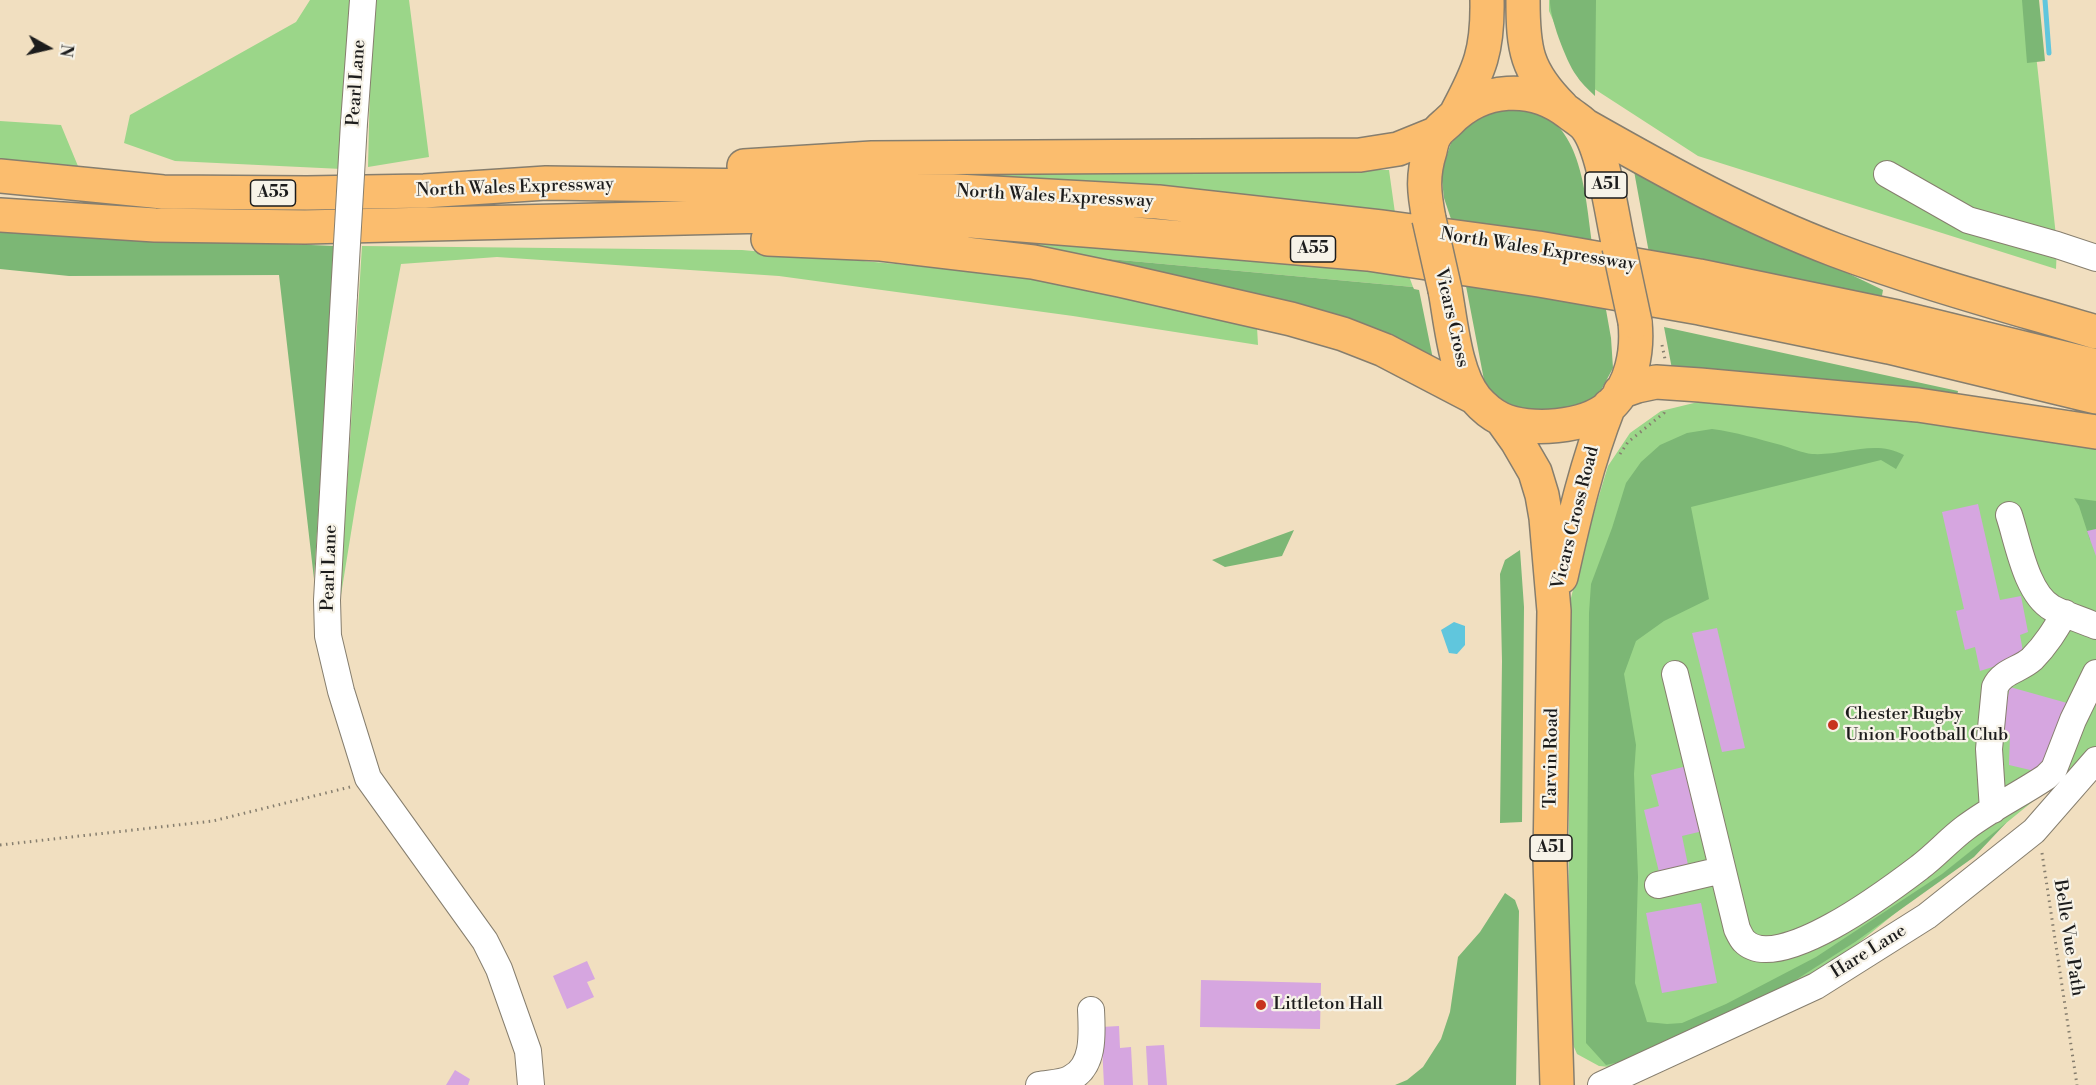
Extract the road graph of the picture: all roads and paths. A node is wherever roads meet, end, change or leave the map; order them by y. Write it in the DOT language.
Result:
graph roads {
  1 [pos="363,0"];
  2 [pos="1487,0"];
  3 [pos="1522,0"];
  4 [pos="1576,118"];
  5 [pos="1446,123"];
  6 [pos="1887,174"];
  7 [pos="0,176"];
  8 [pos="546,183"];
  9 [pos="0,215"];
  10 [pos="516,221"];
  11 [pos="2096,258"];
  12 [pos="2096,332"];
  13 [pos="2096,366"];
  14 [pos="1474,397"];
  15 [pos="2096,397"];
  16 [pos="1615,399"];
  17 [pos="1502,420"];
  18 [pos="2096,432"];
  19 [pos="2009,515"];
  20 [pos="1554,610"];
  21 [pos="2065,613"];
  22 [pos="2096,626"];
  23 [pos="2096,673"];
  24 [pos="1675,674"];
  25 [pos="2096,760"];
  26 [pos="368,778"];
  27 [pos="1993,810"];
  28 [pos="2034,831"];
  29 [pos="0,845"];
  30 [pos="1722,870"];
  31 [pos="1658,885"];
  32 [pos="1090,1010"];
  33 [pos="531,1085"];
  34 [pos="1039,1085"];
  35 [pos="1557,1085"];
  36 [pos="1601,1085"];
  37 [pos="2077,1085"];
  1 -- 26 [label="street, Pearl Lane, bridge"];
  2 -- 5 [label="highway, A51"];
  3 -- 4 [label="highway, A51"];
  4 -- 5 [label="highway"];
  4 -- 12 [label="highway"];
  4 -- 16 [label="highway, A51, bridge"];
  5 -- 8 [label="highway"];
  5 -- 14 [label="highway, Vicars Cross / A51, bridge"];
  6 -- 11 [label="street"];
  7 -- 8 [label="highway, North Wales Expressway / A55"];
  8 -- 13 [label="highway, North Wales Expressway / A55"];
  9 -- 10 [label="highway, North Wales Expressway / A55"];
  10 -- 14 [label="highway"];
  10 -- 15 [label="highway, North Wales Expressway / A55"];
  14 -- 17 [label="highway, Vicars Cross / A51"];
  16 -- 17 [label="highway, Vicars Cross / A51"];
  16 -- 18 [label="highway, Vicars Cross"];
  16 -- 20 [label="highway, Vicars Cross Road / A51"];
  17 -- 20 [label="highway, Vicars Cross Road / A51"];
  19 -- 21 [label="street"];
  20 -- 35 [label="highway, Tarvin Road / A51"];
  21 -- 22 [label="street"];
  21 -- 27 [label="street"];
  23 -- 27 [label="street"];
  24 -- 30 [label="street"];
  25 -- 28 [label="street, Hare Lane"];
  26 -- 29 [label="path"];
  26 -- 33 [label="street, Pearl Lane"];
  27 -- 30 [label="street"];
  28 -- 36 [label="street, Hare Lane"];
  28 -- 37 [label="path, Belle Vue Path"];
  30 -- 31 [label="street"];
  32 -- 34 [label="street"];
}
